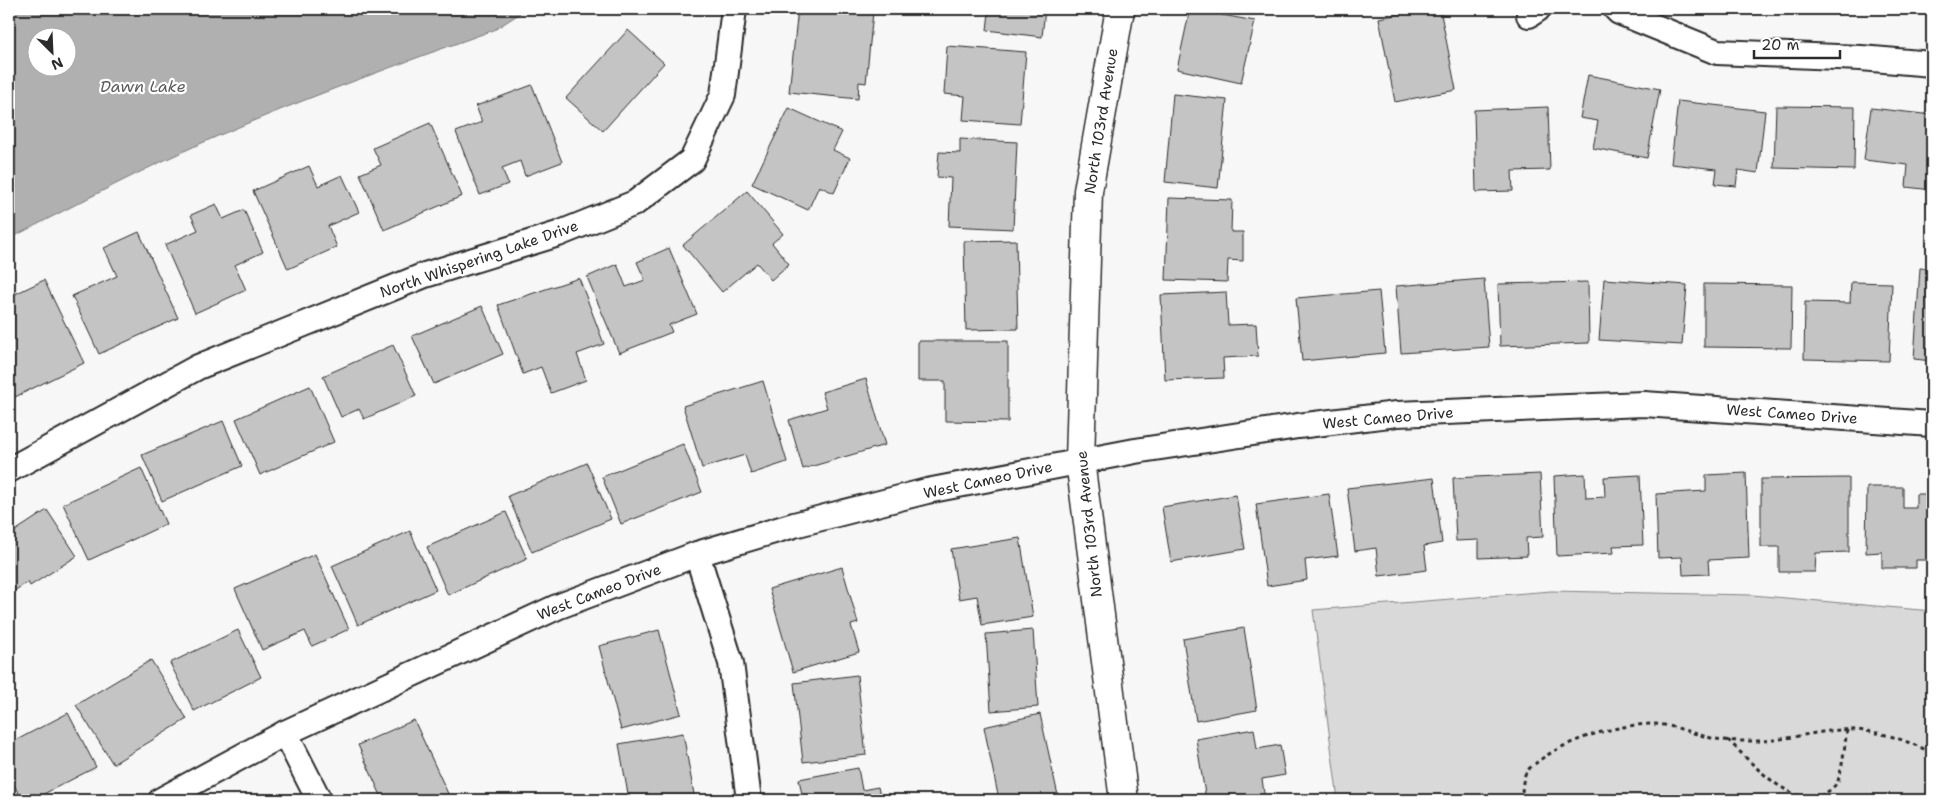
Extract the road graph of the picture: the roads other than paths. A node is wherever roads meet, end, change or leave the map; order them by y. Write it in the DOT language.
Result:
graph roads {
  1 [pos="734,9"];
  2 [pos="1120,9"];
  3 [pos="1616,9"];
  4 [pos="1932,64"];
  5 [pos="1932,424"];
  6 [pos="1080,461"];
  7 [pos="9,470"];
  8 [pos="697,554"];
  9 [pos="285,732"];
  10 [pos="161,800"];
  11 [pos="319,800"];
  12 [pos="749,800"];
  13 [pos="1124,800"];
  1 -- 7 [label="street, North Whispering Lake Drive"];
  2 -- 6 [label="street, North 103rd Avenue"];
  3 -- 4 [label="street"];
  5 -- 6 [label="street, West Cameo Drive"];
  6 -- 8 [label="street, West Cameo Drive"];
  6 -- 13 [label="street, North 103rd Avenue"];
  8 -- 9 [label="street, West Cameo Drive"];
  8 -- 12 [label="street"];
  9 -- 10 [label="street, West Cameo Drive"];
  9 -- 11 [label="street"];
}
